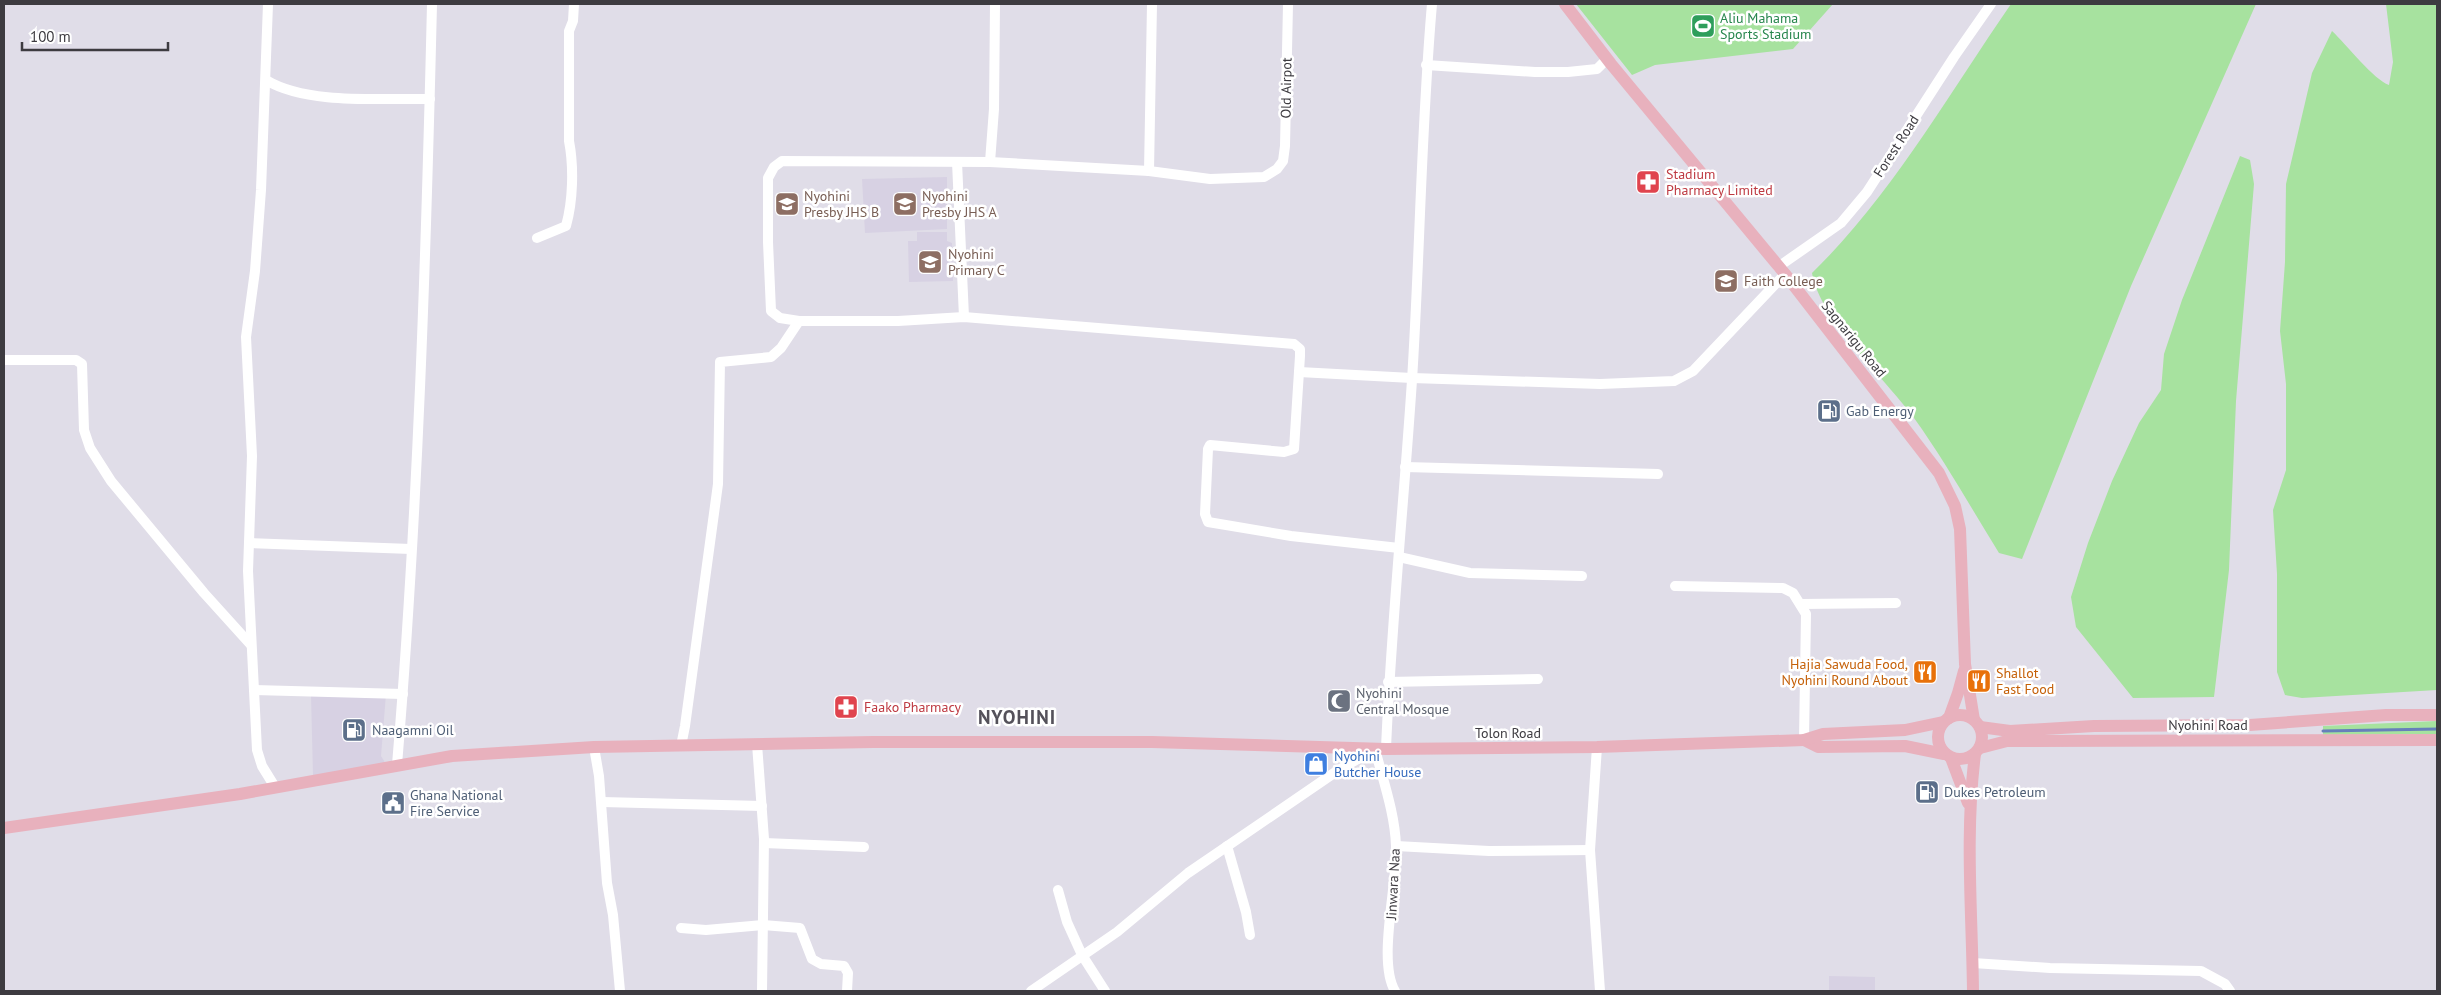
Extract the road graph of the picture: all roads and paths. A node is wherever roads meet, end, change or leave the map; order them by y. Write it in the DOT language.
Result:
graph roads {
  1 [pos="268,4"];
  2 [pos="432,4"];
  3 [pos="574,4"];
  4 [pos="995,4"];
  5 [pos="1152,4"];
  6 [pos="1288,4"];
  7 [pos="1432,4"];
  8 [pos="1565,4"];
  9 [pos="1991,4"];
  10 [pos="1607,59"];
  11 [pos="1426,64"];
  12 [pos="266,80"];
  13 [pos="430,99"];
  14 [pos="957,162"];
  15 [pos="990,162"];
  16 [pos="1150,171"];
  17 [pos="537,238"];
  18 [pos="1781,270"];
  19 [pos="964,318"];
  20 [pos="798,321"];
  21 [pos="4,360"];
  22 [pos="1299,372"];
  23 [pos="1412,378"];
  24 [pos="1405,467"];
  25 [pos="1658,474"];
  26 [pos="249,543"];
  27 [pos="411,549"];
  28 [pos="1399,552"];
  29 [pos="1582,576"];
  30 [pos="1675,586"];
  31 [pos="1896,603"];
  32 [pos="1801,604"];
  33 [pos="251,645"];
  34 [pos="1965,664"];
  35 [pos="1538,679"];
  36 [pos="1388,682"];
  37 [pos="254,690"];
  38 [pos="403,694"];
  39 [pos="2437,715"];
  40 [pos="1946,720"];
  41 [pos="1977,724"];
  42 [pos="1804,740"];
  43 [pos="2437,740"];
  44 [pos="757,744"];
  45 [pos="681,746"];
  46 [pos="594,747"];
  47 [pos="1597,748"];
  48 [pos="1380,749"];
  49 [pos="1977,751"];
  50 [pos="1947,756"];
  51 [pos="397,765"];
  52 [pos="275,787"];
  53 [pos="602,802"];
  54 [pos="762,806"];
  55 [pos="1970,810"];
  56 [pos="4,828"];
  57 [pos="764,843"];
  58 [pos="1226,846"];
  59 [pos="1396,846"];
  60 [pos="864,848"];
  61 [pos="1590,850"];
  62 [pos="1058,890"];
  63 [pos="763,925"];
  64 [pos="681,928"];
  65 [pos="1250,935"];
  66 [pos="1082,955"];
  67 [pos="1973,963"];
  68 [pos="620,991"];
  69 [pos="762,991"];
  70 [pos="847,991"];
  71 [pos="1031,991"];
  72 [pos="1105,991"];
  73 [pos="1395,991"];
  74 [pos="1600,991"];
  75 [pos="1973,991"];
  76 [pos="2230,991"];
  1 -- 12 [label="street"];
  2 -- 13 [label="street"];
  3 -- 17 [label="street"];
  4 -- 15 [label="street"];
  5 -- 16 [label="street"];
  6 -- 16 [label="street, Old Airpot"];
  7 -- 11 [label="street, Jinwara Naa"];
  8 -- 10 [label="main road, Sagnarigu Road"];
  9 -- 18 [label="street, Forest Road"];
  10 -- 11 [label="street"];
  10 -- 18 [label="main road, Sagnarigu Road"];
  11 -- 23 [label="street, Jinwara Naa"];
  12 -- 13 [label="street"];
  12 -- 26 [label="street"];
  13 -- 27 [label="street"];
  14 -- 15 [label="street"];
  14 -- 19 [label="street"];
  14 -- 20 [label="street"];
  15 -- 16 [label="street"];
  18 -- 23 [label="street, Forest Road"];
  18 -- 34 [label="main road, Sagnarigu Road"];
  19 -- 20 [label="street"];
  19 -- 22 [label="street"];
  20 -- 45 [label="street"];
  21 -- 33 [label="street"];
  22 -- 23 [label="street, Forest Road"];
  22 -- 28 [label="street"];
  23 -- 24 [label="street, Jinwara Naa"];
  24 -- 25 [label="street"];
  24 -- 28 [label="street, Jinwara Naa"];
  26 -- 27 [label="street"];
  26 -- 33 [label="street"];
  27 -- 38 [label="street"];
  28 -- 29 [label="street"];
  28 -- 36 [label="street, Jinwara Naa"];
  30 -- 32 [label="street"];
  31 -- 32 [label="street"];
  32 -- 42 [label="street"];
  33 -- 37 [label="street"];
  34 -- 40 [label="main road, Sagnarigu Road"];
  34 -- 41 [label="main road, Sagnarigu Road"];
  35 -- 36 [label="street"];
  36 -- 48 [label="street, Jinwara Naa"];
  37 -- 38 [label="street"];
  37 -- 52 [label="street"];
  38 -- 51 [label="street"];
  39 -- 41 [label="main road, Nyohini Road"];
  40 -- 41 [label="main road"];
  40 -- 42 [label="main road"];
  40 -- 50 [label="main road"];
  41 -- 49 [label="main road"];
  42 -- 47 [label="main road, Tolon Road"];
  42 -- 50 [label="main road"];
  43 -- 49 [label="main road, Nyohini Road"];
  44 -- 45 [label="main road, Tolon Road"];
  44 -- 48 [label="main road, Tolon Road"];
  44 -- 54 [label="street"];
  45 -- 46 [label="main road, Tolon Road"];
  46 -- 51 [label="main road, Tolon Road"];
  46 -- 53 [label="street"];
  47 -- 48 [label="main road, Tolon Road"];
  47 -- 61 [label="street"];
  48 -- 58 [label="street"];
  48 -- 59 [label="street, Jinwara Naa"];
  49 -- 50 [label="main road"];
  49 -- 55 [label="main road"];
  50 -- 55 [label="main road"];
  51 -- 52 [label="main road, Tolon Road"];
  52 -- 56 [label="main road, Tolon Road"];
  53 -- 54 [label="street"];
  53 -- 68 [label="street"];
  54 -- 57 [label="street"];
  55 -- 67 [label="main road"];
  57 -- 60 [label="street"];
  57 -- 63 [label="street"];
  58 -- 65 [label="street"];
  58 -- 66 [label="street"];
  59 -- 61 [label="street"];
  59 -- 73 [label="street, Jinwara Naa"];
  61 -- 74 [label="street"];
  62 -- 66 [label="street"];
  63 -- 64 [label="street"];
  63 -- 69 [label="street"];
  63 -- 70 [label="street"];
  66 -- 71 [label="street"];
  66 -- 72 [label="street"];
  67 -- 75 [label="main road"];
  67 -- 76 [label="street"];
}
